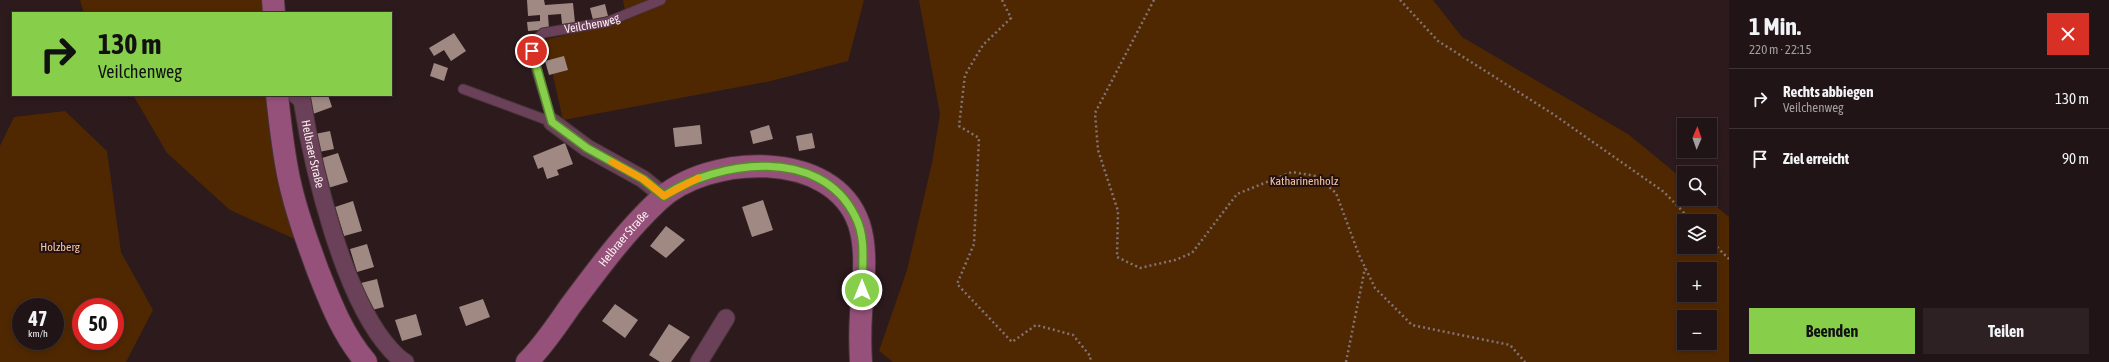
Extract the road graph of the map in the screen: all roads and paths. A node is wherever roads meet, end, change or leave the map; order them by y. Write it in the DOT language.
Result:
graph roads {
  1 [pos="273,0"];
  2 [pos="661,0"];
  3 [pos="1002,0"];
  4 [pos="1154,0"];
  5 [pos="1400,0"];
  6 [pos="274,12"];
  7 [pos="463,89"];
  8 [pos="277,96"];
  9 [pos="297,96"];
  10 [pos="552,122"];
  11 [pos="664,196"];
  12 [pos="1685,214"];
  13 [pos="1717,247"];
  14 [pos="1729,259"];
  15 [pos="1365,267"];
  16 [pos="726,318"];
  17 [pos="366,362"];
  18 [pos="404,362"];
  19 [pos="527,362"];
  20 [pos="699,362"];
  21 [pos="861,362"];
  22 [pos="1089,362"];
  23 [pos="1346,362"];
  24 [pos="1525,362"];
  1 -- 6 [label="main road"];
  2 -- 10 [label="lane, Veilchenweg"];
  3 -- 22 [label="path"];
  4 -- 15 [label="path"];
  5 -- 12 [label="path"];
  7 -- 10 [label="lane"];
  8 -- 17 [label="main road"];
  9 -- 18 [label="street, Helbraer Straße"];
  10 -- 11 [label="street"];
  11 -- 19 [label="main road, Helbraer Straße"];
  11 -- 21 [label="main road, Helbraer Straße"];
  13 -- 14 [label="path"];
  15 -- 23 [label="path"];
  15 -- 24 [label="path"];
  16 -- 20 [label="street"];
}
